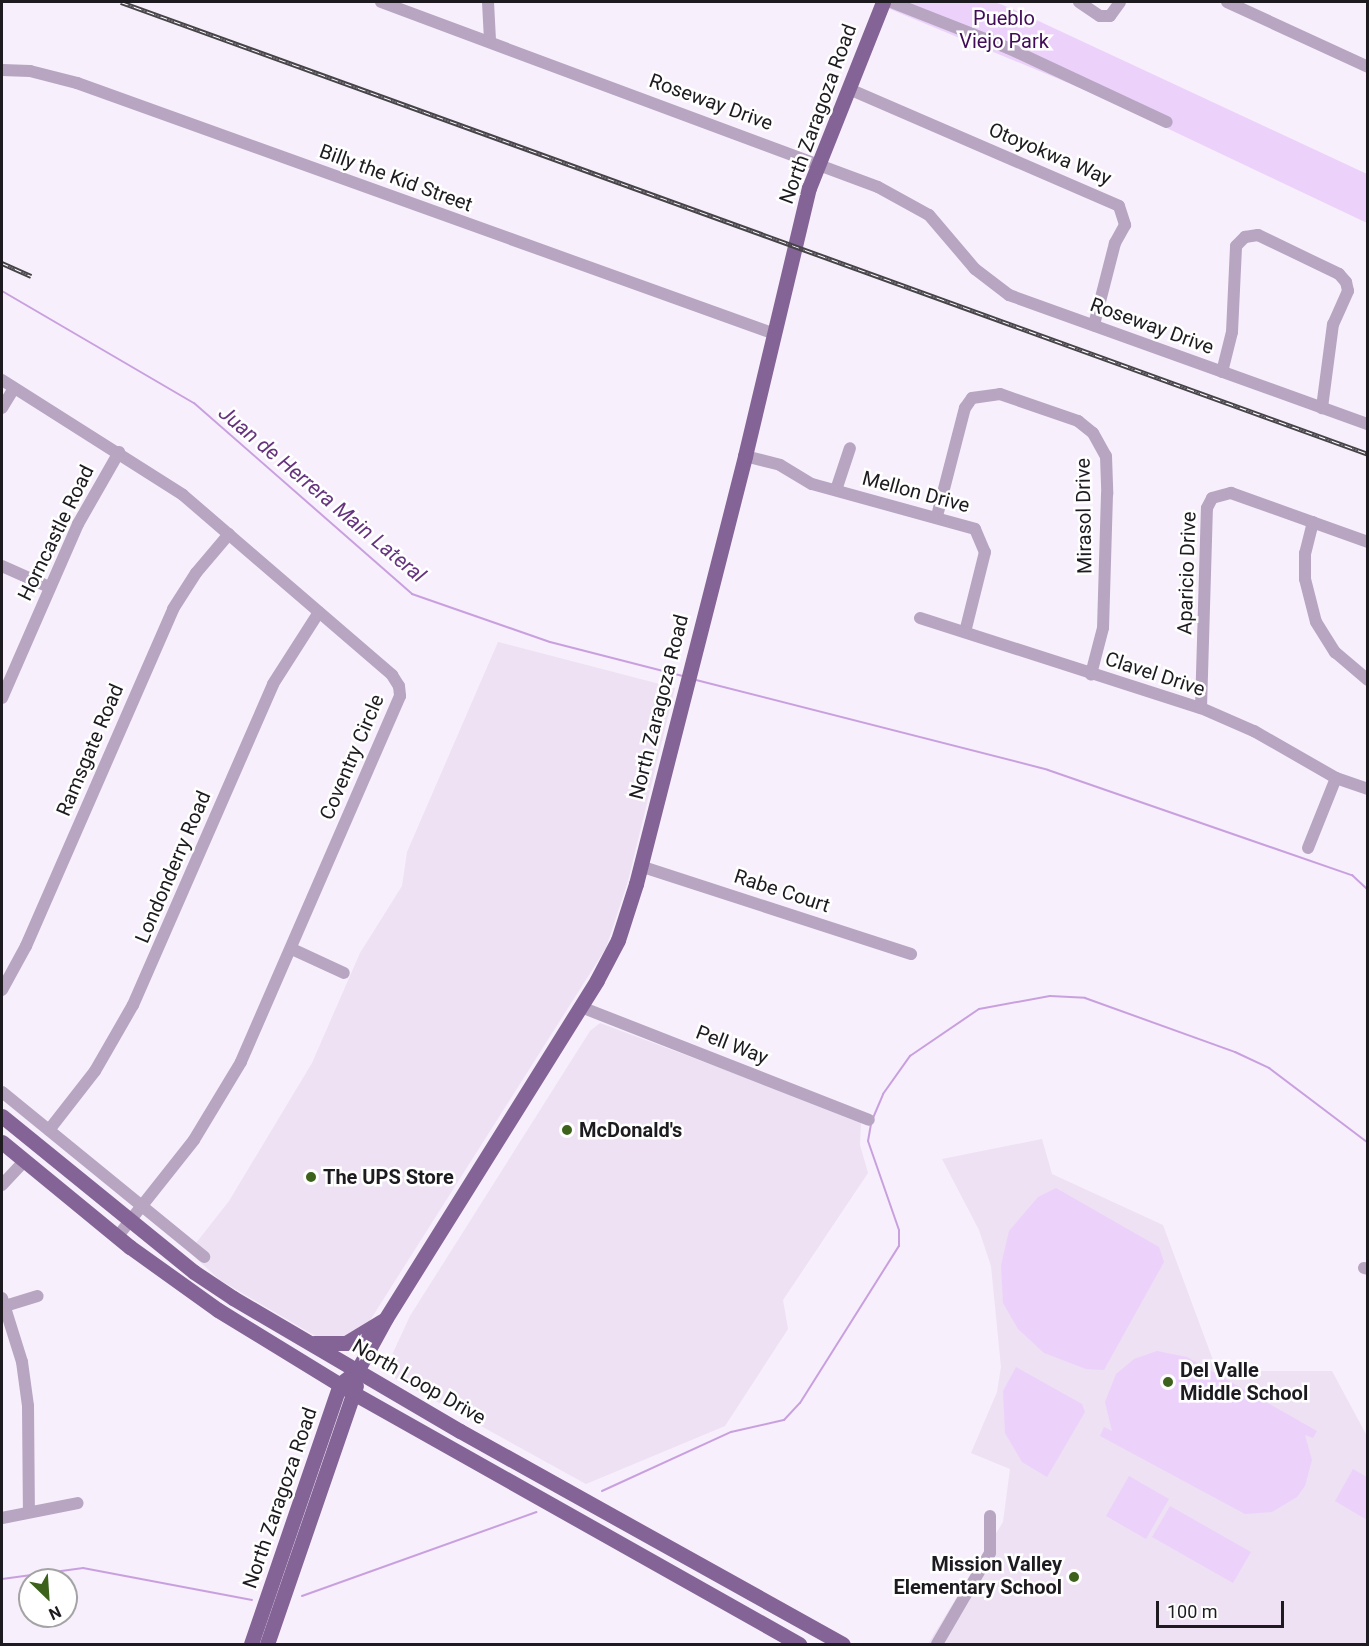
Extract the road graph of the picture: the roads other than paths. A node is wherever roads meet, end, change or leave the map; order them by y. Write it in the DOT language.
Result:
graph roads {
  1 [pos="381,2"];
  2 [pos="489,2"];
  3 [pos="883,2"];
  4 [pos="891,2"];
  5 [pos="1080,2"];
  6 [pos="1120,2"];
  7 [pos="1227,2"];
  8 [pos="490,40"];
  9 [pos="1368,67"];
  10 [pos="2,70"];
  11 [pos="849,89"];
  12 [pos="1167,122"];
  13 [pos="818,162"];
  14 [pos="1094,325"];
  15 [pos="775,334"];
  16 [pos="1222,372"];
  17 [pos="2,380"];
  18 [pos="14,388"];
  19 [pos="2,408"];
  20 [pos="1322,408"];
  21 [pos="1368,424"];
  22 [pos="850,448"];
  23 [pos="119,452"];
  24 [pos="746,456"];
  25 [pos="836,490"];
  26 [pos="937,516"];
  27 [pos="1313,522"];
  28 [pos="229,534"];
  29 [pos="1368,542"];
  30 [pos="2,566"];
  31 [pos="49,587"];
  32 [pos="319,612"];
  33 [pos="920,618"];
  34 [pos="964,632"];
  35 [pos="1091,674"];
  36 [pos="1368,680"];
  37 [pos="2,698"];
  38 [pos="1202,708"];
  39 [pos="1336,778"];
  40 [pos="1368,789"];
  41 [pos="1308,848"];
  42 [pos="640,866"];
  43 [pos="292,949"];
  44 [pos="911,954"];
  45 [pos="344,973"];
  46 [pos="2,990"];
  47 [pos="581,1007"];
  48 [pos="2,1092"];
  49 [pos="2,1116"];
  50 [pos="870,1120"];
  51 [pos="49,1130"];
  52 [pos="2,1142"];
  53 [pos="24,1161"];
  54 [pos="2,1185"];
  55 [pos="143,1206"];
  56 [pos="130,1221"];
  57 [pos="117,1236"];
  58 [pos="204,1257"];
  59 [pos="38,1296"];
  60 [pos="3,1302"];
  61 [pos="386,1318"];
  62 [pos="311,1343"];
  63 [pos="357,1371"];
  64 [pos="340,1384"];
  65 [pos="355,1394"];
  66 [pos="543,1475"];
  67 [pos="533,1491"];
  68 [pos="78,1503"];
  69 [pos="29,1512"];
  70 [pos="990,1516"];
  71 [pos="2,1518"];
  72 [pos="281,1564"];
  73 [pos="251,1644"];
  74 [pos="262,1644"];
  75 [pos="267,1644"];
  76 [pos="799,1644"];
  77 [pos="843,1644"];
  78 [pos="937,1644"];
  1 -- 8 [label="street, Roseway Drive"];
  2 -- 8 [label="street"];
  3 -- 11 [label="main road, North Zaragoza Road"];
  4 -- 12 [label="street"];
  5 -- 6 [label="street"];
  7 -- 9 [label="street"];
  8 -- 13 [label="street, Roseway Drive"];
  10 -- 15 [label="street, Billy the Kid Street"];
  11 -- 13 [label="main road, North Zaragoza Road"];
  11 -- 14 [label="street, Otoyokwa Way"];
  13 -- 14 [label="street, Roseway Drive"];
  13 -- 15 [label="main road, North Zaragoza Road"];
  14 -- 16 [label="street, Roseway Drive"];
  15 -- 24 [label="main road, North Zaragoza Road"];
  16 -- 20 [label="street, Roseway Drive"];
  16 -- 20 [label="street"];
  17 -- 18 [label="street, Coventry Circle"];
  18 -- 19 [label="street"];
  18 -- 23 [label="street, Coventry Circle"];
  20 -- 21 [label="street, Roseway Drive"];
  22 -- 25 [label="street"];
  23 -- 28 [label="street, Coventry Circle"];
  23 -- 31 [label="street, Horncastle Road"];
  24 -- 25 [label="street, Mellon Drive"];
  24 -- 42 [label="main road, North Zaragoza Road"];
  25 -- 26 [label="street, Mellon Drive"];
  26 -- 34 [label="street, Mellon Drive"];
  26 -- 35 [label="street, Mirasol Drive"];
  27 -- 29 [label="street, Aparicio Drive"];
  27 -- 36 [label="street"];
  27 -- 38 [label="street, Aparicio Drive"];
  28 -- 32 [label="street, Coventry Circle"];
  28 -- 46 [label="street, Ramsgate Road"];
  30 -- 31 [label="street"];
  31 -- 37 [label="street, Horncastle Road"];
  32 -- 43 [label="street, Coventry Circle"];
  32 -- 51 [label="street, Londonderry Road"];
  33 -- 34 [label="street, Clavel Drive"];
  34 -- 35 [label="street, Clavel Drive"];
  35 -- 38 [label="street, Clavel Drive"];
  38 -- 39 [label="street, Clavel Drive"];
  39 -- 40 [label="street, Clavel Drive"];
  39 -- 41 [label="street"];
  42 -- 44 [label="street, Rabe Court"];
  42 -- 47 [label="main road, North Zaragoza Road"];
  43 -- 45 [label="street"];
  43 -- 55 [label="street, Coventry Circle"];
  47 -- 50 [label="street, Pell Way"];
  47 -- 61 [label="main road, North Zaragoza Road"];
  48 -- 51 [label="street"];
  49 -- 56 [label="main road, North Loop Drive"];
  51 -- 55 [label="street"];
  52 -- 53 [label="main road, North Loop Drive"];
  53 -- 54 [label="street"];
  53 -- 57 [label="main road, North Loop Drive"];
  55 -- 56 [label="street, Coventry Circle"];
  55 -- 58 [label="street"];
  56 -- 57 [label="street, Coventry Circle"];
  56 -- 62 [label="main road, North Loop Drive"];
  57 -- 64 [label="main road, North Loop Drive"];
  59 -- 60 [label="street"];
  60 -- 69 [label="street"];
  61 -- 62 [label="main road"];
  61 -- 63 [label="main road, North Zaragoza Road"];
  62 -- 63 [label="main road, North Loop Drive"];
  63 -- 64 [label="main road, North Zaragoza Road"];
  63 -- 65 [label="main road, North Zaragoza Road"];
  63 -- 66 [label="main road, North Loop Drive"];
  64 -- 65 [label="main road, North Loop Drive"];
  64 -- 72 [label="main road, North Zaragoza Road"];
  65 -- 67 [label="main road, North Loop Drive"];
  65 -- 75 [label="main road, North Zaragoza Road"];
  66 -- 67 [label="main road"];
  66 -- 77 [label="main road, North Loop Drive"];
  67 -- 76 [label="main road, North Loop Drive"];
  68 -- 69 [label="street"];
  69 -- 71 [label="street"];
  70 -- 78 [label="street"];
  72 -- 73 [label="main road, North Zaragoza Road"];
  72 -- 74 [label="main road"];
}
